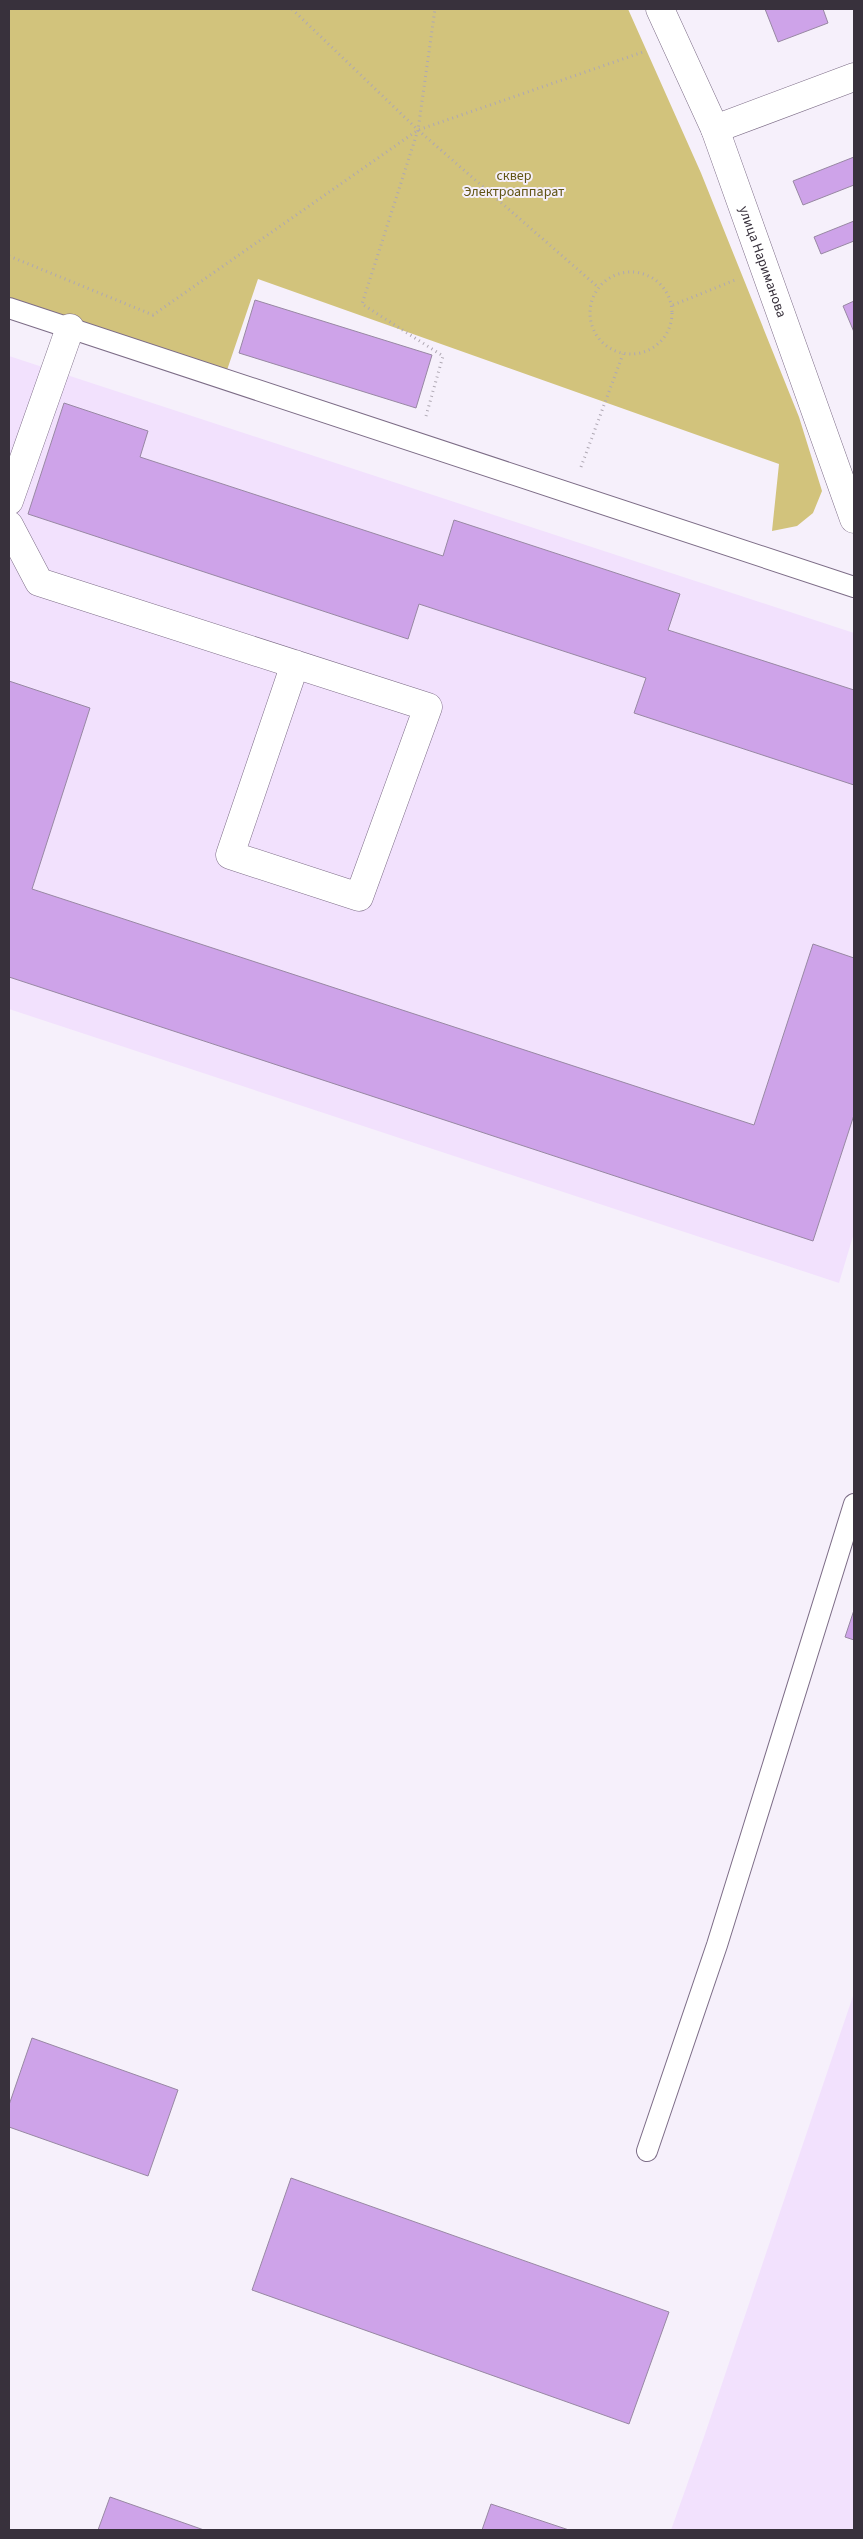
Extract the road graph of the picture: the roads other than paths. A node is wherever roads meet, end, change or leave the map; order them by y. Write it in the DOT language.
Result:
graph roads {
  1 [pos="660,9"];
  2 [pos="854,77"];
  3 [pos="715,129"];
  4 [pos="9,308"];
  5 [pos="70,328"];
  6 [pos="9,501"];
  7 [pos="854,519"];
  8 [pos="9,525"];
  9 [pos="854,587"];
  10 [pos="294,664"];
  11 [pos="854,1504"];
  12 [pos="647,2151"];
  1 -- 3 [label="street, улица Нариманова"];
  2 -- 3 [label="street"];
  3 -- 7 [label="street, улица Нариманова"];
  4 -- 5 [label="lane"];
  5 -- 6 [label="street"];
  5 -- 9 [label="lane"];
  8 -- 10 [label="street"];
  10 -- 10 [label="street"];
  11 -- 12 [label="lane"];
}
